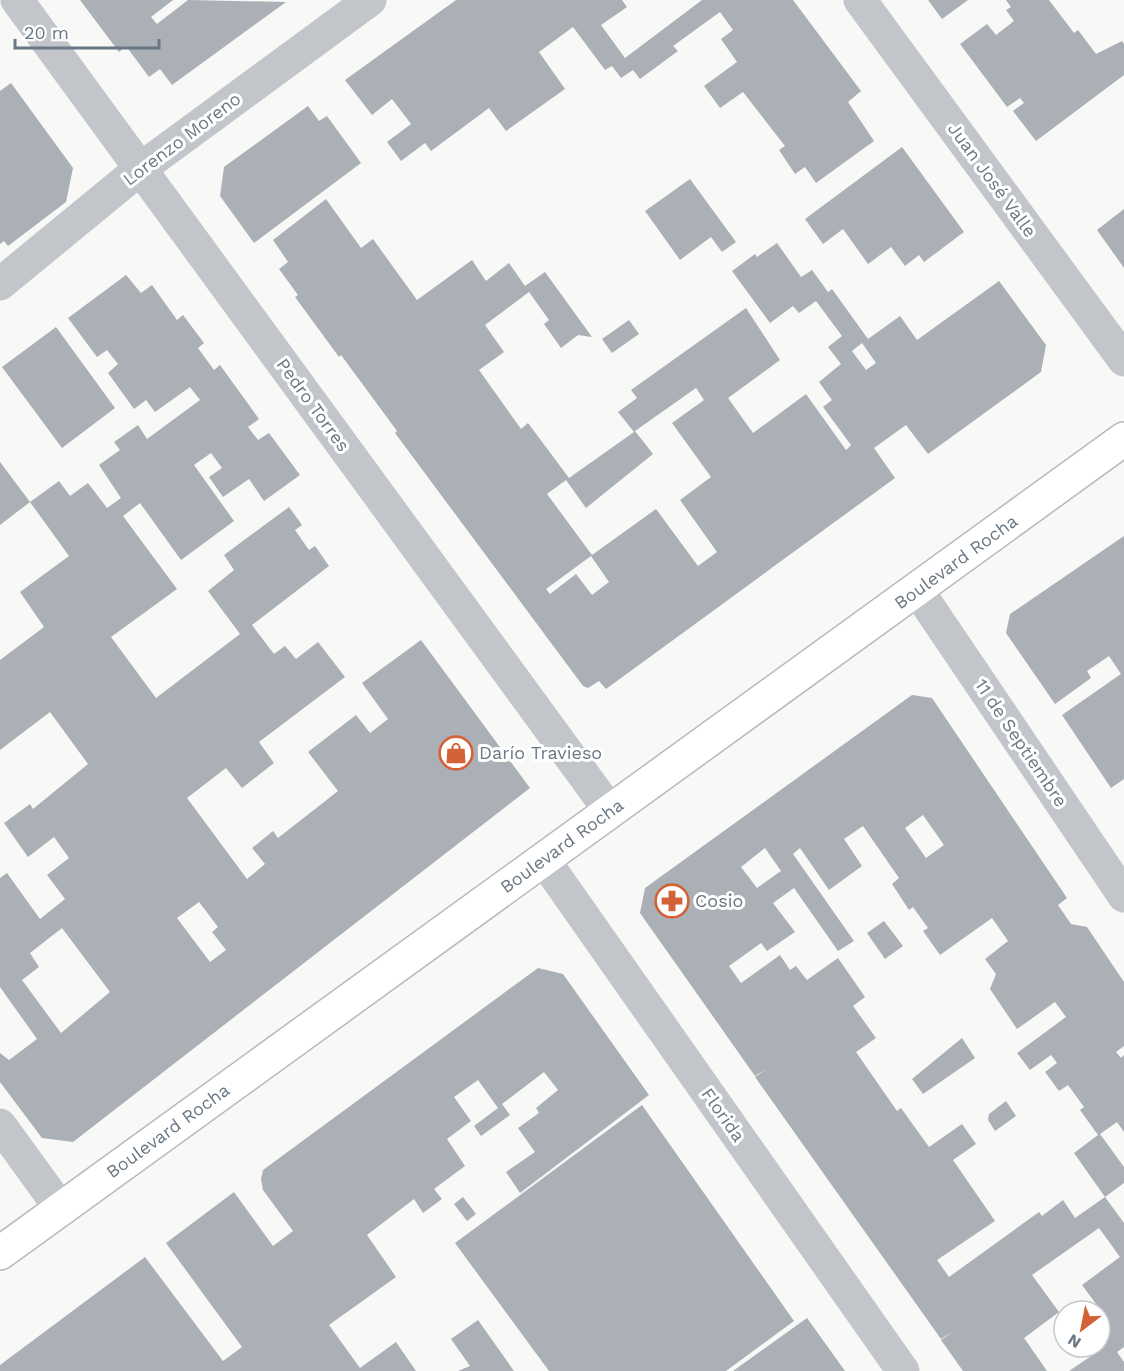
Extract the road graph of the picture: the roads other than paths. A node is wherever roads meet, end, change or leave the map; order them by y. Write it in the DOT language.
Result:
graph roads {
  1 [pos="17,0"];
  2 [pos="370,0"];
  3 [pos="860,0"];
  4 [pos="140,169"];
  5 [pos="0,284"];
  6 [pos="1124,360"];
  7 [pos="1124,439"];
  8 [pos="918,591"];
  9 [pos="610,811"];
  10 [pos="544,860"];
  11 [pos="1124,896"];
  12 [pos="0,1125"];
  13 [pos="61,1209"];
  14 [pos="0,1253"];
  15 [pos="903,1371"];
  1 -- 4 [label="street, Pedro Torres"];
  2 -- 4 [label="street, Lorenzo Moreno"];
  3 -- 6 [label="street, Juan José Valle"];
  4 -- 5 [label="street, Lorenzo Moreno"];
  4 -- 9 [label="street, Pedro Torres"];
  7 -- 8 [label="main road, Boulevard Rocha"];
  8 -- 9 [label="main road, Boulevard Rocha"];
  8 -- 11 [label="street, 11 de Septiembre"];
  9 -- 10 [label="main road, Boulevard Rocha"];
  10 -- 13 [label="main road, Boulevard Rocha"];
  10 -- 15 [label="street, Florida"];
  12 -- 13 [label="street"];
  13 -- 14 [label="main road, Boulevard Rocha"];
}
